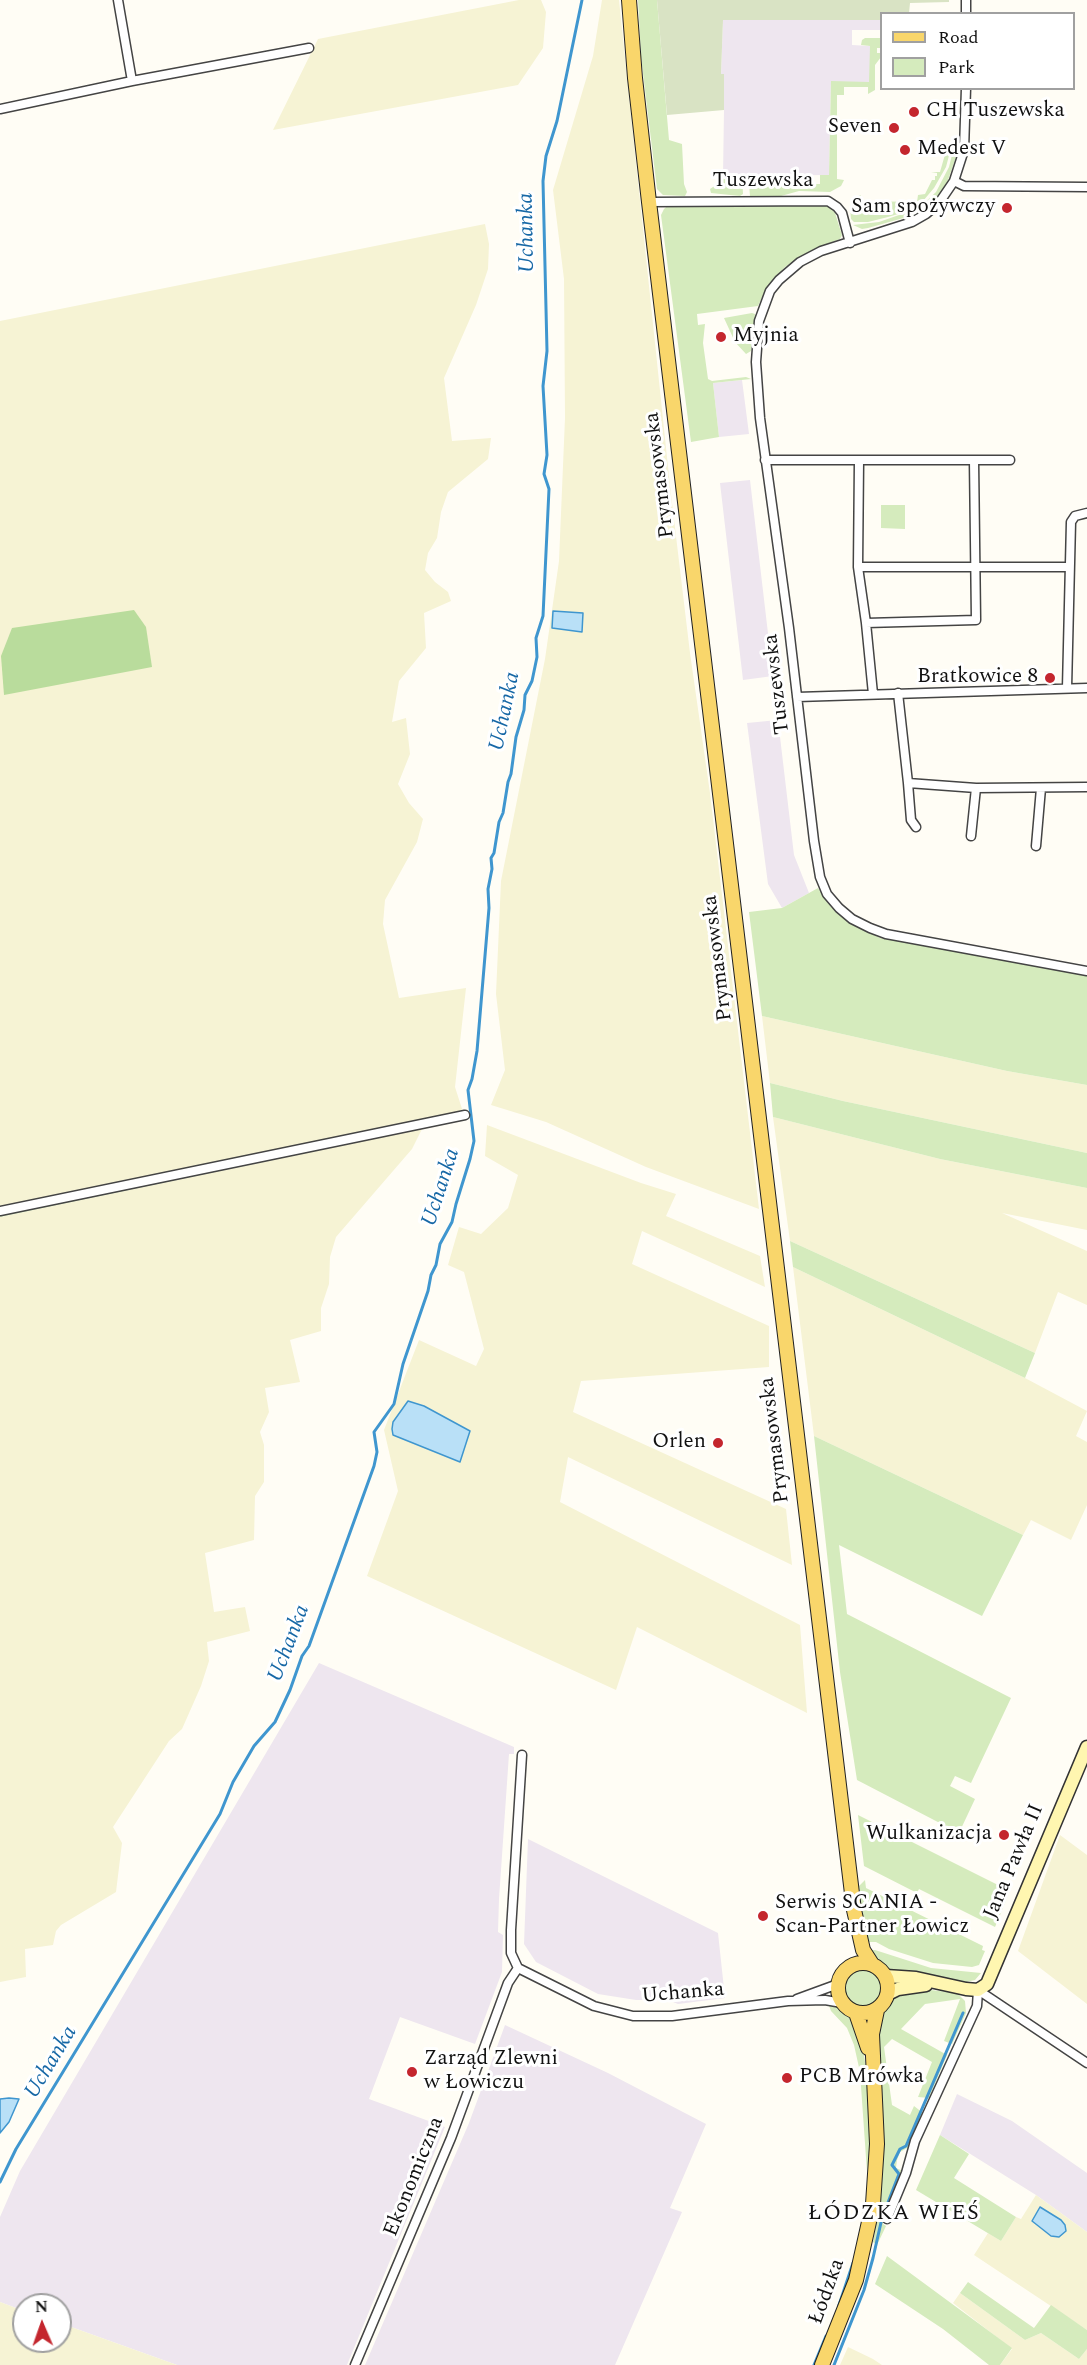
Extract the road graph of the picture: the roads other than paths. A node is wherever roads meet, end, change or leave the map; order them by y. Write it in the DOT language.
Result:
graph roads {
  1 [pos="117,0"];
  2 [pos="629,0"];
  3 [pos="309,48"];
  4 [pos="132,81"];
  5 [pos="966,90"];
  6 [pos="0,109"];
  7 [pos="954,181"];
  8 [pos="1087,187"];
  9 [pos="649,202"];
  10 [pos="850,243"];
  11 [pos="765,460"];
  12 [pos="974,460"];
  13 [pos="1010,460"];
  14 [pos="859,461"];
  15 [pos="1087,513"];
  16 [pos="858,567"];
  17 [pos="1069,567"];
  18 [pos="975,568"];
  19 [pos="866,624"];
  20 [pos="1067,688"];
  21 [pos="1087,688"];
  22 [pos="872,690"];
  23 [pos="898,693"];
  24 [pos="797,697"];
  25 [pos="908,783"];
  26 [pos="1087,787"];
  27 [pos="976,788"];
  28 [pos="1041,788"];
  29 [pos="916,827"];
  30 [pos="971,836"];
  31 [pos="1036,846"];
  32 [pos="1087,970"];
  33 [pos="465,1115"];
  34 [pos="0,1211"];
  35 [pos="1087,1747"];
  36 [pos="522,1755"];
  37 [pos="854,1910"];
  38 [pos="872,1965"];
  39 [pos="518,1968"];
  40 [pos="848,1968"];
  41 [pos="886,1976"];
  42 [pos="939,1983"];
  43 [pos="838,1984"];
  44 [pos="978,1990"];
  45 [pos="888,1994"];
  46 [pos="788,2001"];
  47 [pos="842,2003"];
  48 [pos="877,2010"];
  49 [pos="856,2013"];
  50 [pos="1087,2063"];
  51 [pos="873,2071"];
  52 [pos="887,2219"];
  53 [pos="355,2365"];
  54 [pos="822,2365"];
  1 -- 4 [label="street"];
  2 -- 9 [label="main road, Prymasowska"];
  3 -- 4 [label="street"];
  4 -- 6 [label="street"];
  5 -- 7 [label="street, Tuszewska"];
  7 -- 8 [label="street"];
  7 -- 10 [label="street, Tuszewska"];
  9 -- 10 [label="street, Tuszewska"];
  9 -- 37 [label="main road, Prymasowska"];
  10 -- 11 [label="street, Tuszewska"];
  11 -- 14 [label="street"];
  11 -- 24 [label="street, Tuszewska"];
  12 -- 13 [label="street"];
  12 -- 14 [label="street"];
  12 -- 18 [label="street"];
  14 -- 16 [label="street"];
  15 -- 17 [label="street"];
  16 -- 18 [label="street"];
  16 -- 19 [label="street"];
  17 -- 18 [label="street"];
  17 -- 20 [label="street"];
  18 -- 19 [label="street"];
  19 -- 22 [label="street"];
  20 -- 21 [label="street"];
  20 -- 23 [label="street"];
  22 -- 23 [label="street"];
  22 -- 24 [label="street"];
  23 -- 25 [label="street"];
  24 -- 32 [label="street, Tuszewska"];
  25 -- 27 [label="street"];
  25 -- 29 [label="street"];
  26 -- 28 [label="street"];
  27 -- 28 [label="street"];
  27 -- 30 [label="street"];
  28 -- 31 [label="street"];
  33 -- 34 [label="street"];
  35 -- 44 [label="street, Jana Pawła II"];
  36 -- 39 [label="street"];
  37 -- 38 [label="main road, Prymasowska"];
  37 -- 40 [label="main road, Prymasowska"];
  38 -- 40 [label="main road"];
  38 -- 41 [label="main road"];
  39 -- 46 [label="street, Uchanka"];
  39 -- 53 [label="street, Ekonomiczna"];
  40 -- 43 [label="main road"];
  41 -- 42 [label="street"];
  41 -- 45 [label="main road"];
  42 -- 44 [label="street"];
  42 -- 45 [label="street"];
  43 -- 46 [label="street, Uchanka"];
  43 -- 47 [label="main road"];
  44 -- 50 [label="street"];
  44 -- 52 [label="street, Jana Pawła II"];
  45 -- 48 [label="main road"];
  46 -- 47 [label="street, Uchanka"];
  47 -- 49 [label="main road"];
  48 -- 49 [label="main road"];
  48 -- 51 [label="main road"];
  49 -- 51 [label="main road"];
  51 -- 54 [label="main road, Łódzka"];
}
